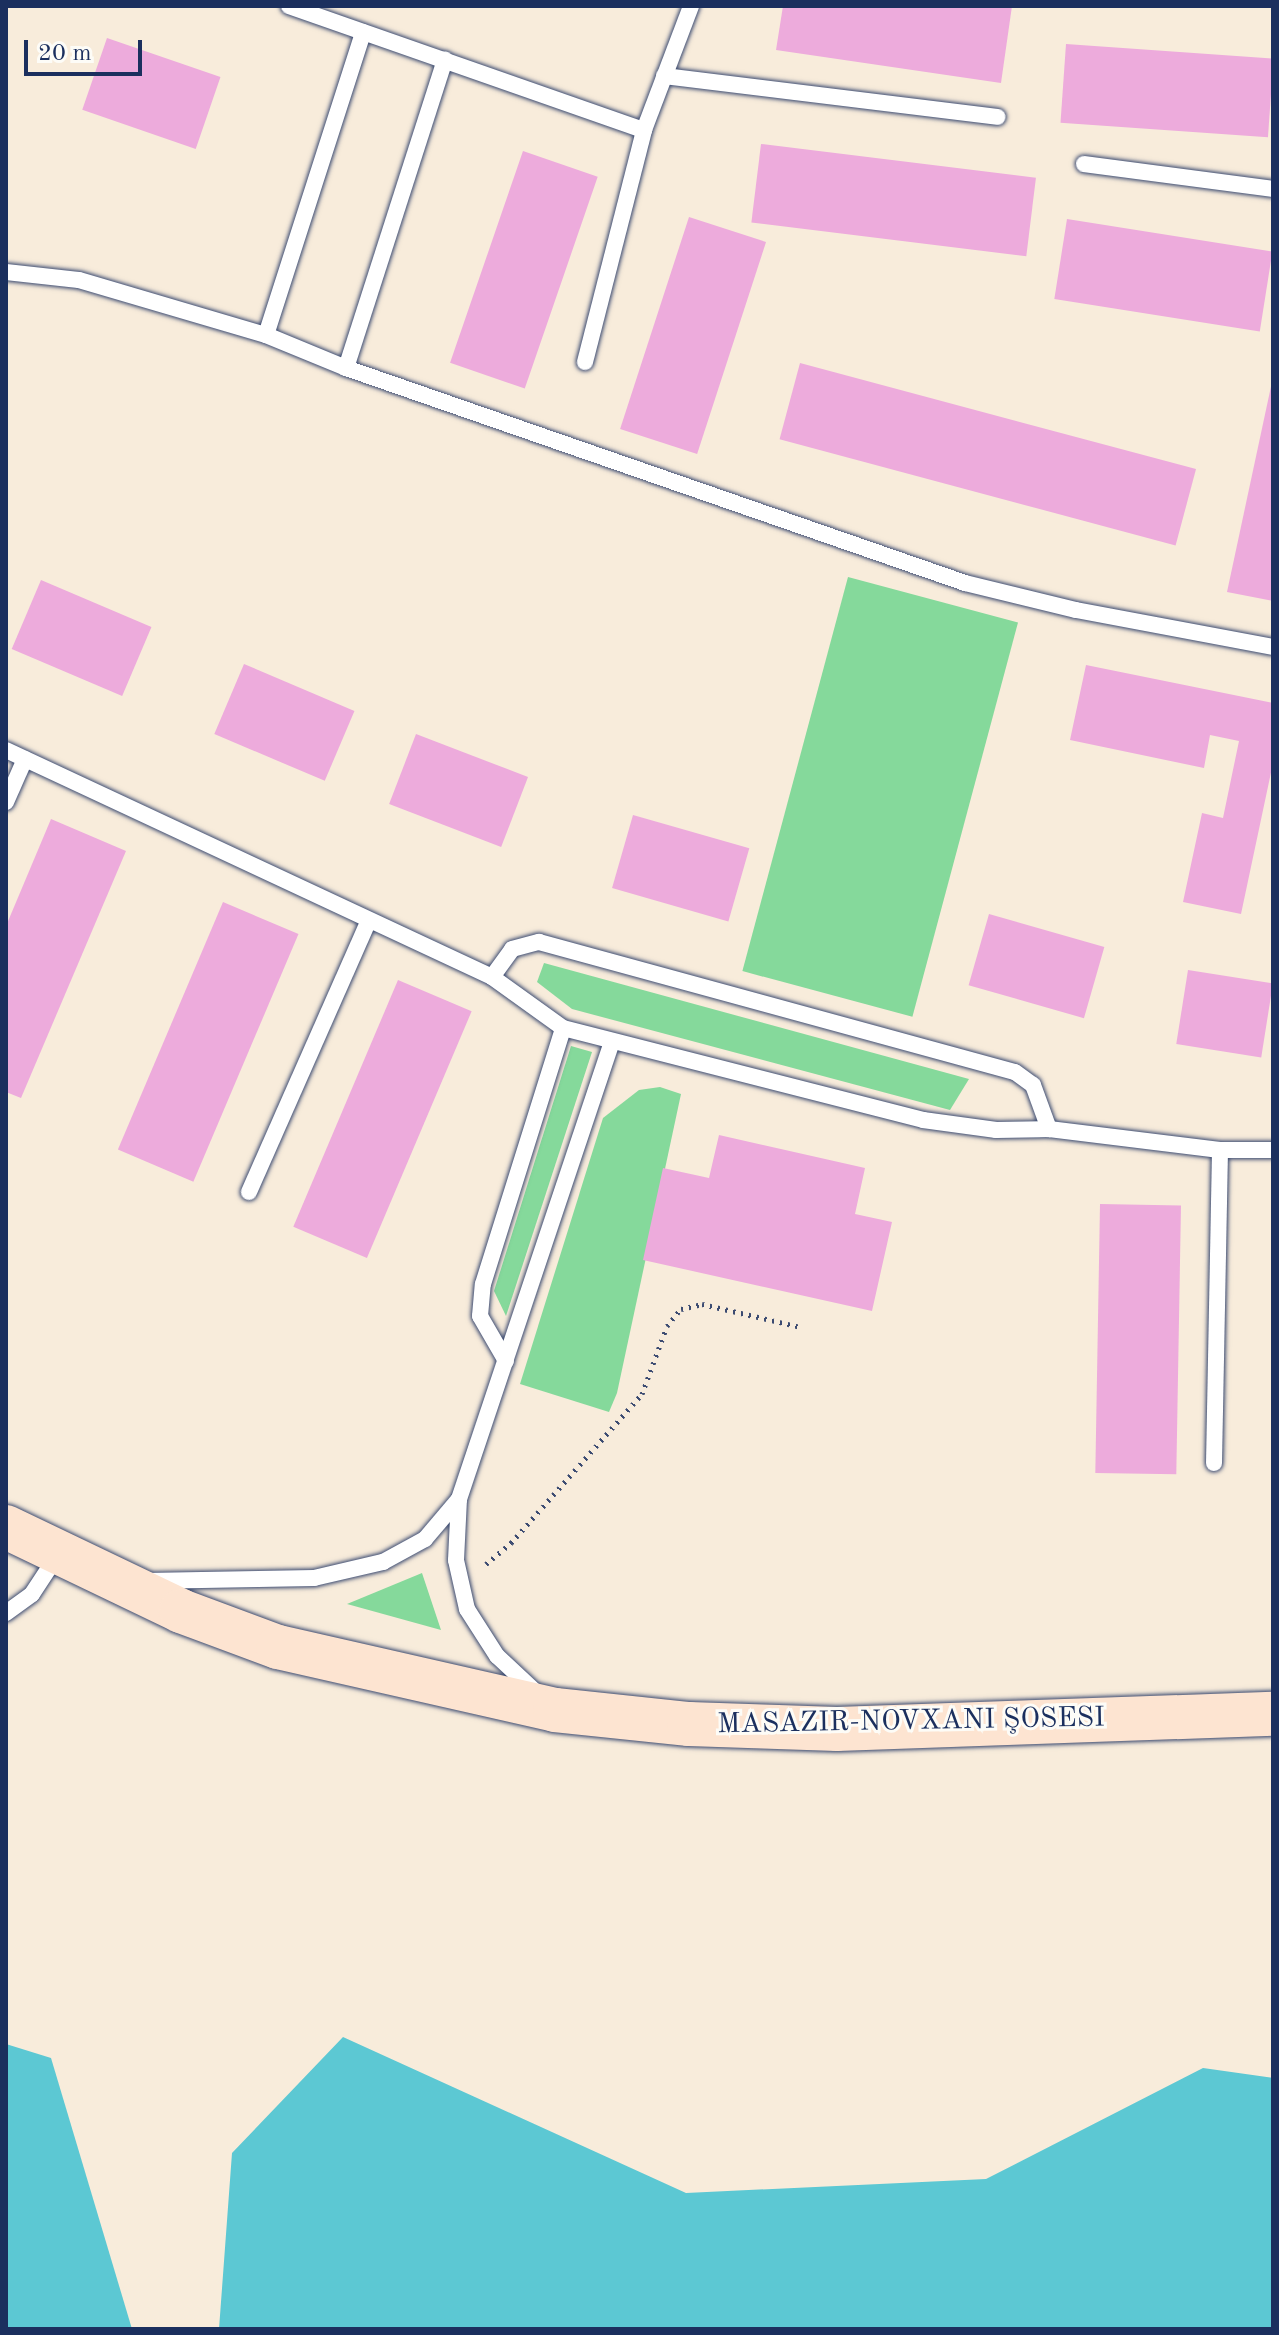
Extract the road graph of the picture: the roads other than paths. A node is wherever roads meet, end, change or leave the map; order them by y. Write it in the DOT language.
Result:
graph roads {
  1 [pos="289,6"];
  2 [pos="691,6"];
  3 [pos="363,32"];
  4 [pos="445,60"];
  5 [pos="664,76"];
  6 [pos="997,117"];
  7 [pos="644,130"];
  8 [pos="1084,164"];
  9 [pos="1273,189"];
  10 [pos="6,272"];
  11 [pos="266,335"];
  12 [pos="585,362"];
  13 [pos="346,368"];
  14 [pos="1273,647"];
  15 [pos="6,750"];
  16 [pos="25,759"];
  17 [pos="6,802"];
  18 [pos="369,920"];
  19 [pos="492,977"];
  20 [pos="563,1028"];
  21 [pos="612,1042"];
  22 [pos="1049,1129"];
  23 [pos="1220,1150"];
  24 [pos="1273,1150"];
  25 [pos="249,1192"];
  26 [pos="506,1361"];
  27 [pos="1214,1463"];
  28 [pos="459,1499"];
  29 [pos="6,1527"];
  30 [pos="57,1556"];
  31 [pos="114,1581"];
  32 [pos="6,1613"];
  33 [pos="555,1710"];
  34 [pos="1273,1714"];
  1 -- 3 [label="lane"];
  2 -- 5 [label="lane"];
  3 -- 4 [label="lane"];
  3 -- 11 [label="lane"];
  4 -- 7 [label="lane"];
  4 -- 13 [label="lane"];
  5 -- 6 [label="lane"];
  5 -- 7 [label="lane"];
  7 -- 12 [label="lane"];
  8 -- 9 [label="lane"];
  10 -- 11 [label="lane"];
  11 -- 13 [label="lane"];
  13 -- 14 [label="lane"];
  15 -- 16 [label="lane"];
  16 -- 17 [label="lane"];
  16 -- 18 [label="lane"];
  18 -- 19 [label="lane"];
  18 -- 25 [label="lane"];
  19 -- 20 [label="lane"];
  19 -- 22 [label="lane"];
  20 -- 21 [label="lane"];
  20 -- 26 [label="lane"];
  21 -- 22 [label="lane"];
  21 -- 26 [label="lane"];
  22 -- 23 [label="lane"];
  23 -- 24 [label="lane"];
  23 -- 27 [label="lane"];
  26 -- 28 [label="lane"];
  28 -- 31 [label="lane"];
  28 -- 33 [label="lane"];
  29 -- 30 [label="main road"];
  30 -- 31 [label="main road"];
  30 -- 32 [label="lane"];
  31 -- 33 [label="main road"];
  33 -- 34 [label="main road"];
}
